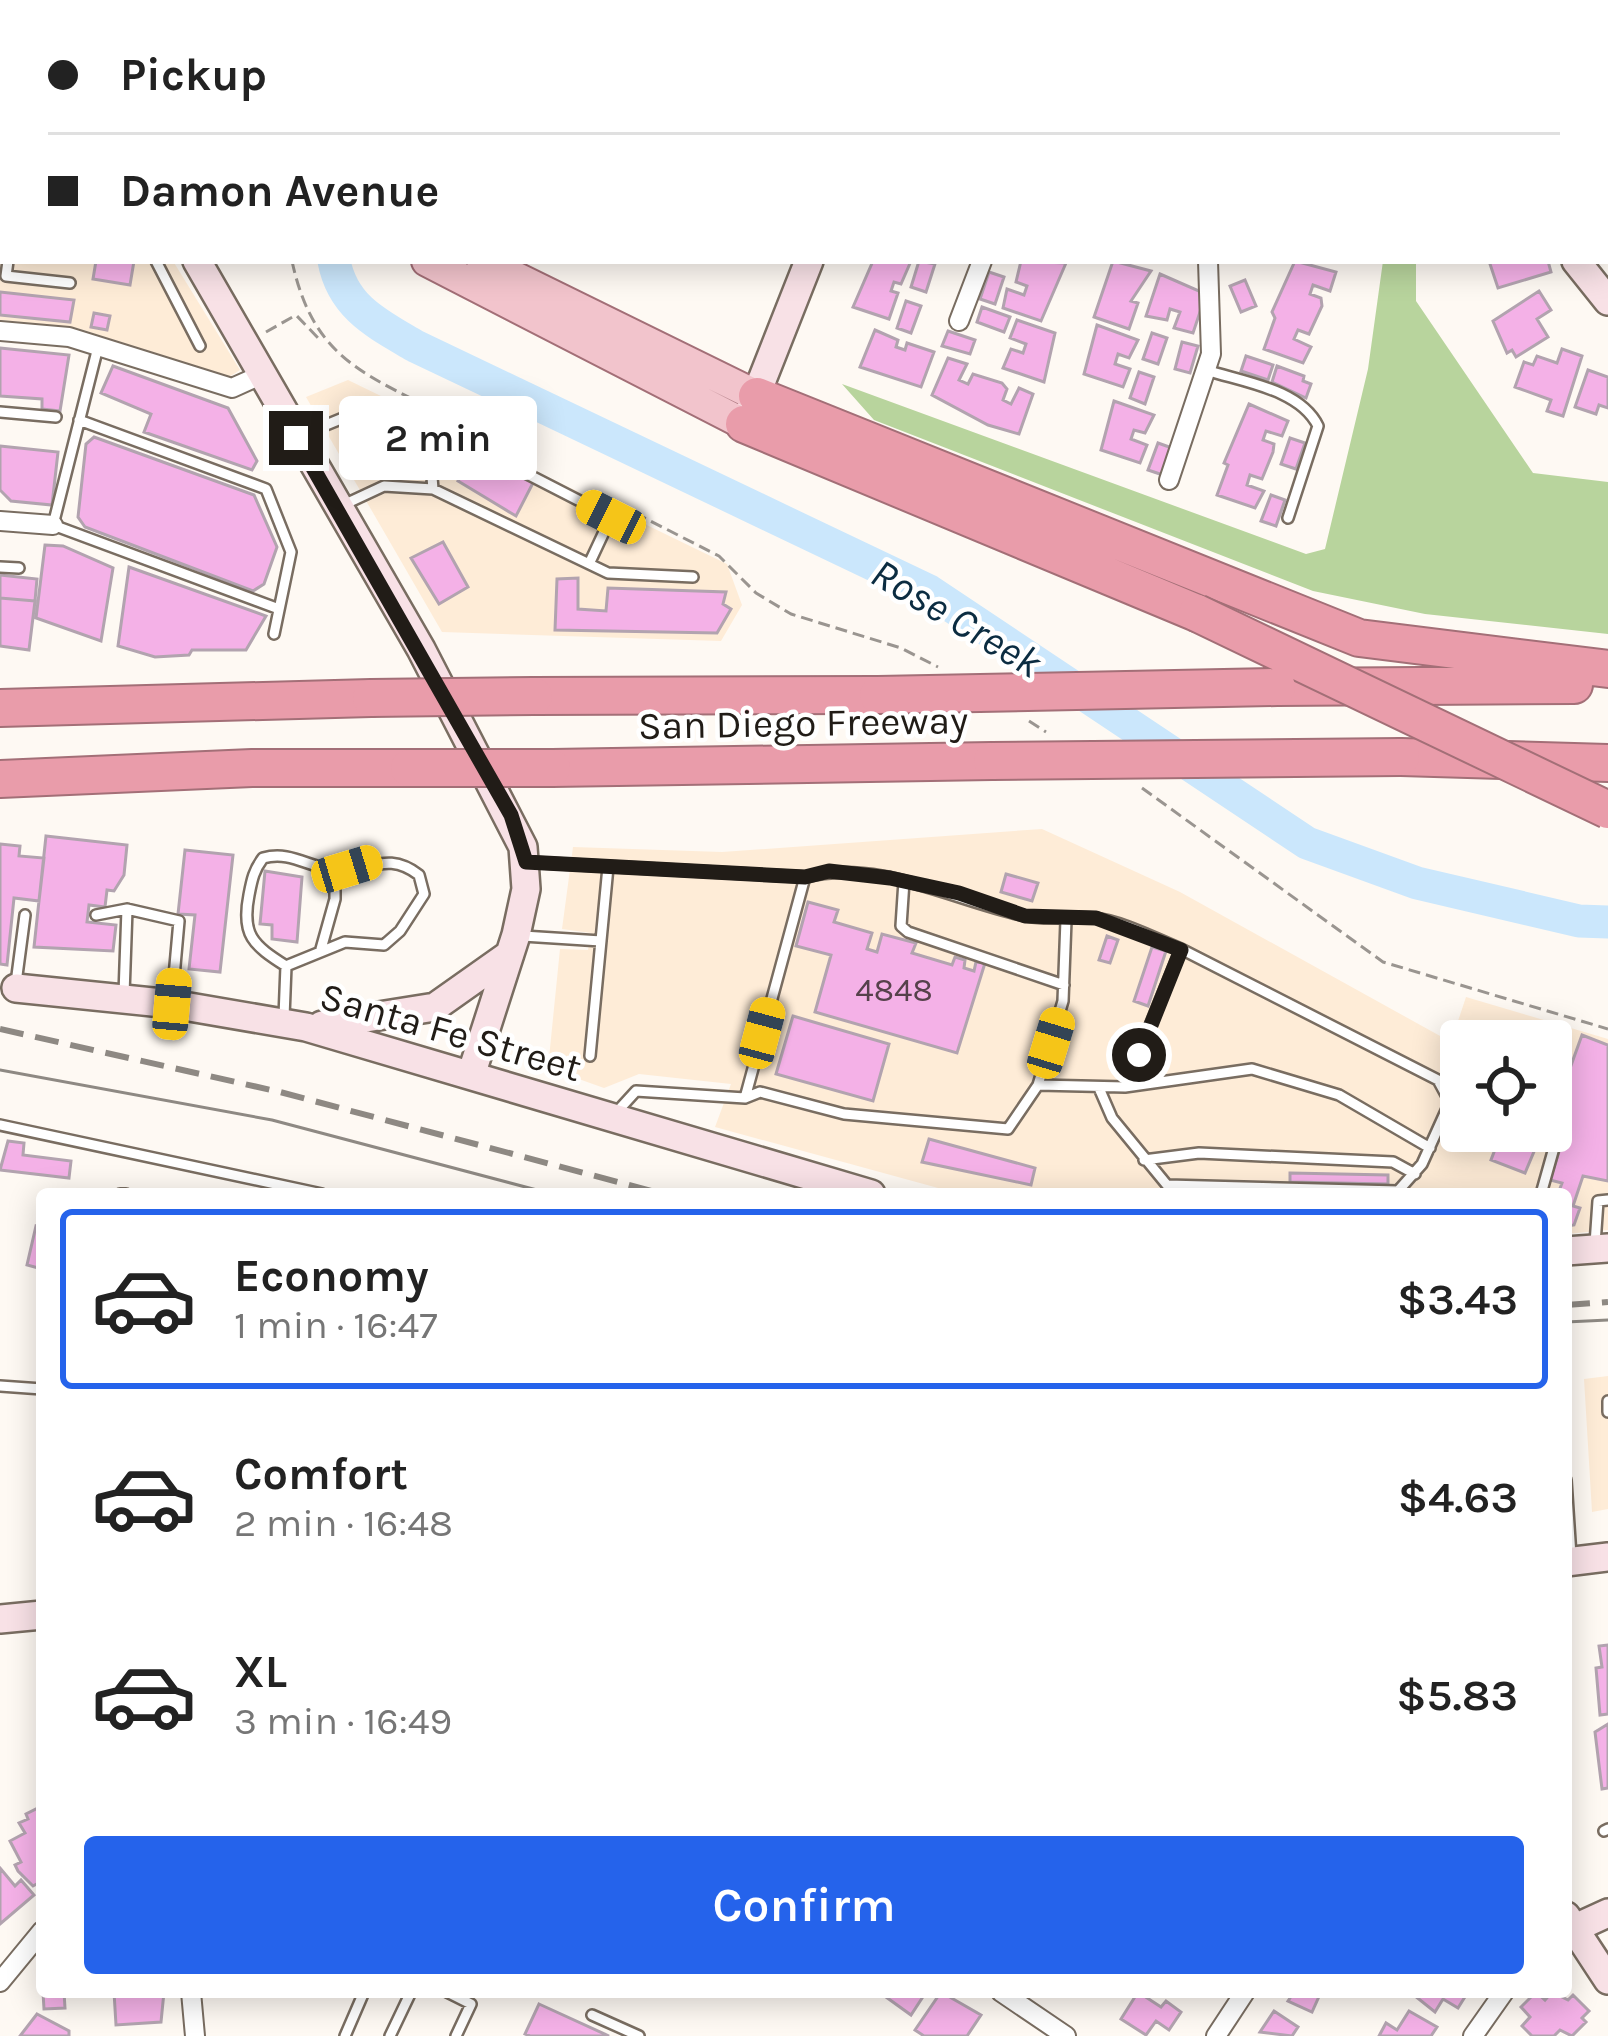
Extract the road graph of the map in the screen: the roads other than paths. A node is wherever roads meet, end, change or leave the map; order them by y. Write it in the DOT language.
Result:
graph roads {
  1 [pos="8,264"];
  2 [pos="158,264"];
  3 [pos="199,264"];
  4 [pos="434,264"];
  5 [pos="487,264"];
  6 [pos="808,264"];
  7 [pos="981,264"];
  8 [pos="1208,264"];
  9 [pos="1578,264"];
  10 [pos="70,283"];
  11 [pos="1608,301"];
  12 [pos="959,321"];
  13 [pos="0,331"];
  14 [pos="200,346"];
  15 [pos="98,347"];
  16 [pos="1205,370"];
  17 [pos="261,374"];
  18 [pos="751,410"];
  19 [pos="0,412"];
  20 [pos="56,417"];
  21 [pos="79,420"];
  22 [pos="296,438"];
  23 [pos="430,453"];
  24 [pos="1169,479"];
  25 [pos="433,489"];
  26 [pos="336,509"];
  27 [pos="1288,518"];
  28 [pos="0,521"];
  29 [pos="53,525"];
  30 [pos="589,564"];
  31 [pos="0,567"];
  32 [pos="20,568"];
  33 [pos="693,577"];
  34 [pos="279,609"];
  35 [pos="274,634"];
  36 [pos="1608,669"];
  37 [pos="1608,684"];
  38 [pos="0,708"];
  39 [pos="1608,764"];
  40 [pos="0,779"];
  41 [pos="1608,810"];
  42 [pos="526,862"];
  43 [pos="608,867"];
  44 [pos="335,870"];
  45 [pos="805,877"];
  46 [pos="904,881"];
  47 [pos="127,909"];
  48 [pos="25,915"];
  49 [pos="96,915"];
  50 [pos="1066,920"];
  51 [pos="601,940"];
  52 [pos="513,945"];
  53 [pos="321,949"];
  54 [pos="1181,950"];
  55 [pos="286,966"];
  56 [pos="1064,985"];
  57 [pos="8,988"];
  58 [pos="124,1000"];
  59 [pos="172,1004"];
  60 [pos="295,1025"];
  61 [pos="590,1057"];
  62 [pos="472,1072"];
  63 [pos="1038,1084"];
  64 [pos="1125,1087"];
  65 [pos="1099,1088"];
  66 [pos="745,1098"];
  67 [pos="610,1119"];
  68 [pos="0,1125"];
  69 [pos="1430,1148"];
  70 [pos="1553,1152"];
  71 [pos="1144,1160"];
  72 [pos="1415,1174"];
  73 [pos="294,1188"];
  74 [pos="850,1188"];
  75 [pos="1259,1188"];
  76 [pos="1401,1188"];
  77 [pos="1543,1188"];
  78 [pos="1608,1201"];
  79 [pos="1601,1248"];
  80 [pos="0,1386"];
  81 [pos="36,1389"];
  82 [pos="1608,1401"];
  83 [pos="1608,1412"];
  84 [pos="1608,1557"];
  85 [pos="1572,1562"];
  86 [pos="36,1616"];
  87 [pos="0,1619"];
  88 [pos="1608,1913"];
  89 [pos="1572,1925"];
  90 [pos="1572,1931"];
  91 [pos="36,1938"];
  92 [pos="1608,1980"];
  93 [pos="0,1982"];
  94 [pos="192,1998"];
  95 [pos="361,1998"];
  96 [pos="408,1998"];
  97 [pos="459,1998"];
  98 [pos="1010,1998"];
  99 [pos="1241,1998"];
  100 [pos="1500,1998"];
  101 [pos="592,2015"];
  102 [pos="195,2036"];
  103 [pos="345,2036"];
  104 [pos="390,2036"];
  105 [pos="456,2036"];
  106 [pos="638,2036"];
  107 [pos="1066,2036"];
  108 [pos="1216,2036"];
  109 [pos="1472,2036"];
  1 -- 10 [label="lane"];
  2 -- 14 [label="lane"];
  3 -- 17 [label="street"];
  4 -- 18 [label="main road"];
  5 -- 18 [label="main road"];
  6 -- 18 [label="street"];
  7 -- 12 [label="street"];
  8 -- 16 [label="street"];
  9 -- 11 [label="street"];
  13 -- 15 [label="street"];
  15 -- 17 [label="street"];
  15 -- 21 [label="lane"];
  16 -- 24 [label="street"];
  16 -- 27 [label="lane"];
  17 -- 22 [label="street"];
  18 -- 36 [label="highway"];
  18 -- 41 [label="highway, bridge"];
  19 -- 20 [label="lane"];
  21 -- 29 [label="lane"];
  21 -- 34 [label="lane"];
  22 -- 23 [label="lane"];
  22 -- 26 [label="street"];
  23 -- 25 [label="lane"];
  23 -- 30 [label="lane"];
  25 -- 26 [label="lane"];
  25 -- 30 [label="lane"];
  26 -- 42 [label="street"];
  28 -- 29 [label="street"];
  29 -- 34 [label="lane"];
  30 -- 33 [label="lane"];
  31 -- 32 [label="lane"];
  34 -- 35 [label="lane"];
  37 -- 38 [label="highway, San Diego Freeway, bridge"];
  39 -- 40 [label="highway, San Diego Freeway, bridge"];
  42 -- 43 [label="lane"];
  42 -- 52 [label="street"];
  43 -- 45 [label="lane"];
  43 -- 51 [label="lane"];
  44 -- 53 [label="lane"];
  44 -- 53 [label="lane"];
  44 -- 55 [label="lane"];
  45 -- 46 [label="lane"];
  45 -- 66 [label="lane"];
  46 -- 50 [label="lane"];
  46 -- 56 [label="lane"];
  47 -- 49 [label="lane"];
  47 -- 58 [label="lane"];
  47 -- 59 [label="lane"];
  48 -- 57 [label="lane"];
  50 -- 54 [label="lane"];
  50 -- 56 [label="lane"];
  51 -- 52 [label="lane"];
  51 -- 61 [label="lane"];
  52 -- 60 [label="street"];
  52 -- 62 [label="street"];
  53 -- 55 [label="lane"];
  54 -- 64 [label="lane"];
  54 -- 69 [label="lane"];
  55 -- 60 [label="lane"];
  56 -- 63 [label="lane"];
  57 -- 58 [label="street, Santa Fe Street"];
  58 -- 59 [label="street, Santa Fe Street"];
  59 -- 60 [label="street, Santa Fe Street"];
  60 -- 62 [label="street, Santa Fe Street"];
  62 -- 67 [label="street, Santa Fe Street"];
  63 -- 65 [label="lane"];
  63 -- 66 [label="lane"];
  64 -- 65 [label="lane"];
  64 -- 69 [label="lane"];
  65 -- 71 [label="lane"];
  66 -- 67 [label="lane"];
  67 -- 74 [label="street, Santa Fe Street"];
  68 -- 73 [label="lane"];
  69 -- 72 [label="lane"];
  70 -- 77 [label="lane"];
  71 -- 72 [label="lane"];
  71 -- 75 [label="lane"];
  72 -- 76 [label="lane"];
  78 -- 79 [label="lane"];
  80 -- 81 [label="lane"];
  82 -- 83 [label="lane"];
  84 -- 85 [label="street"];
  86 -- 87 [label="street"];
  88 -- 89 [label="street"];
  90 -- 92 [label="street"];
  91 -- 93 [label="street"];
  94 -- 102 [label="street"];
  95 -- 103 [label="lane"];
  96 -- 104 [label="lane"];
  97 -- 105 [label="lane"];
  98 -- 107 [label="street"];
  99 -- 108 [label="street"];
  100 -- 109 [label="street"];
  101 -- 106 [label="lane"];
}
